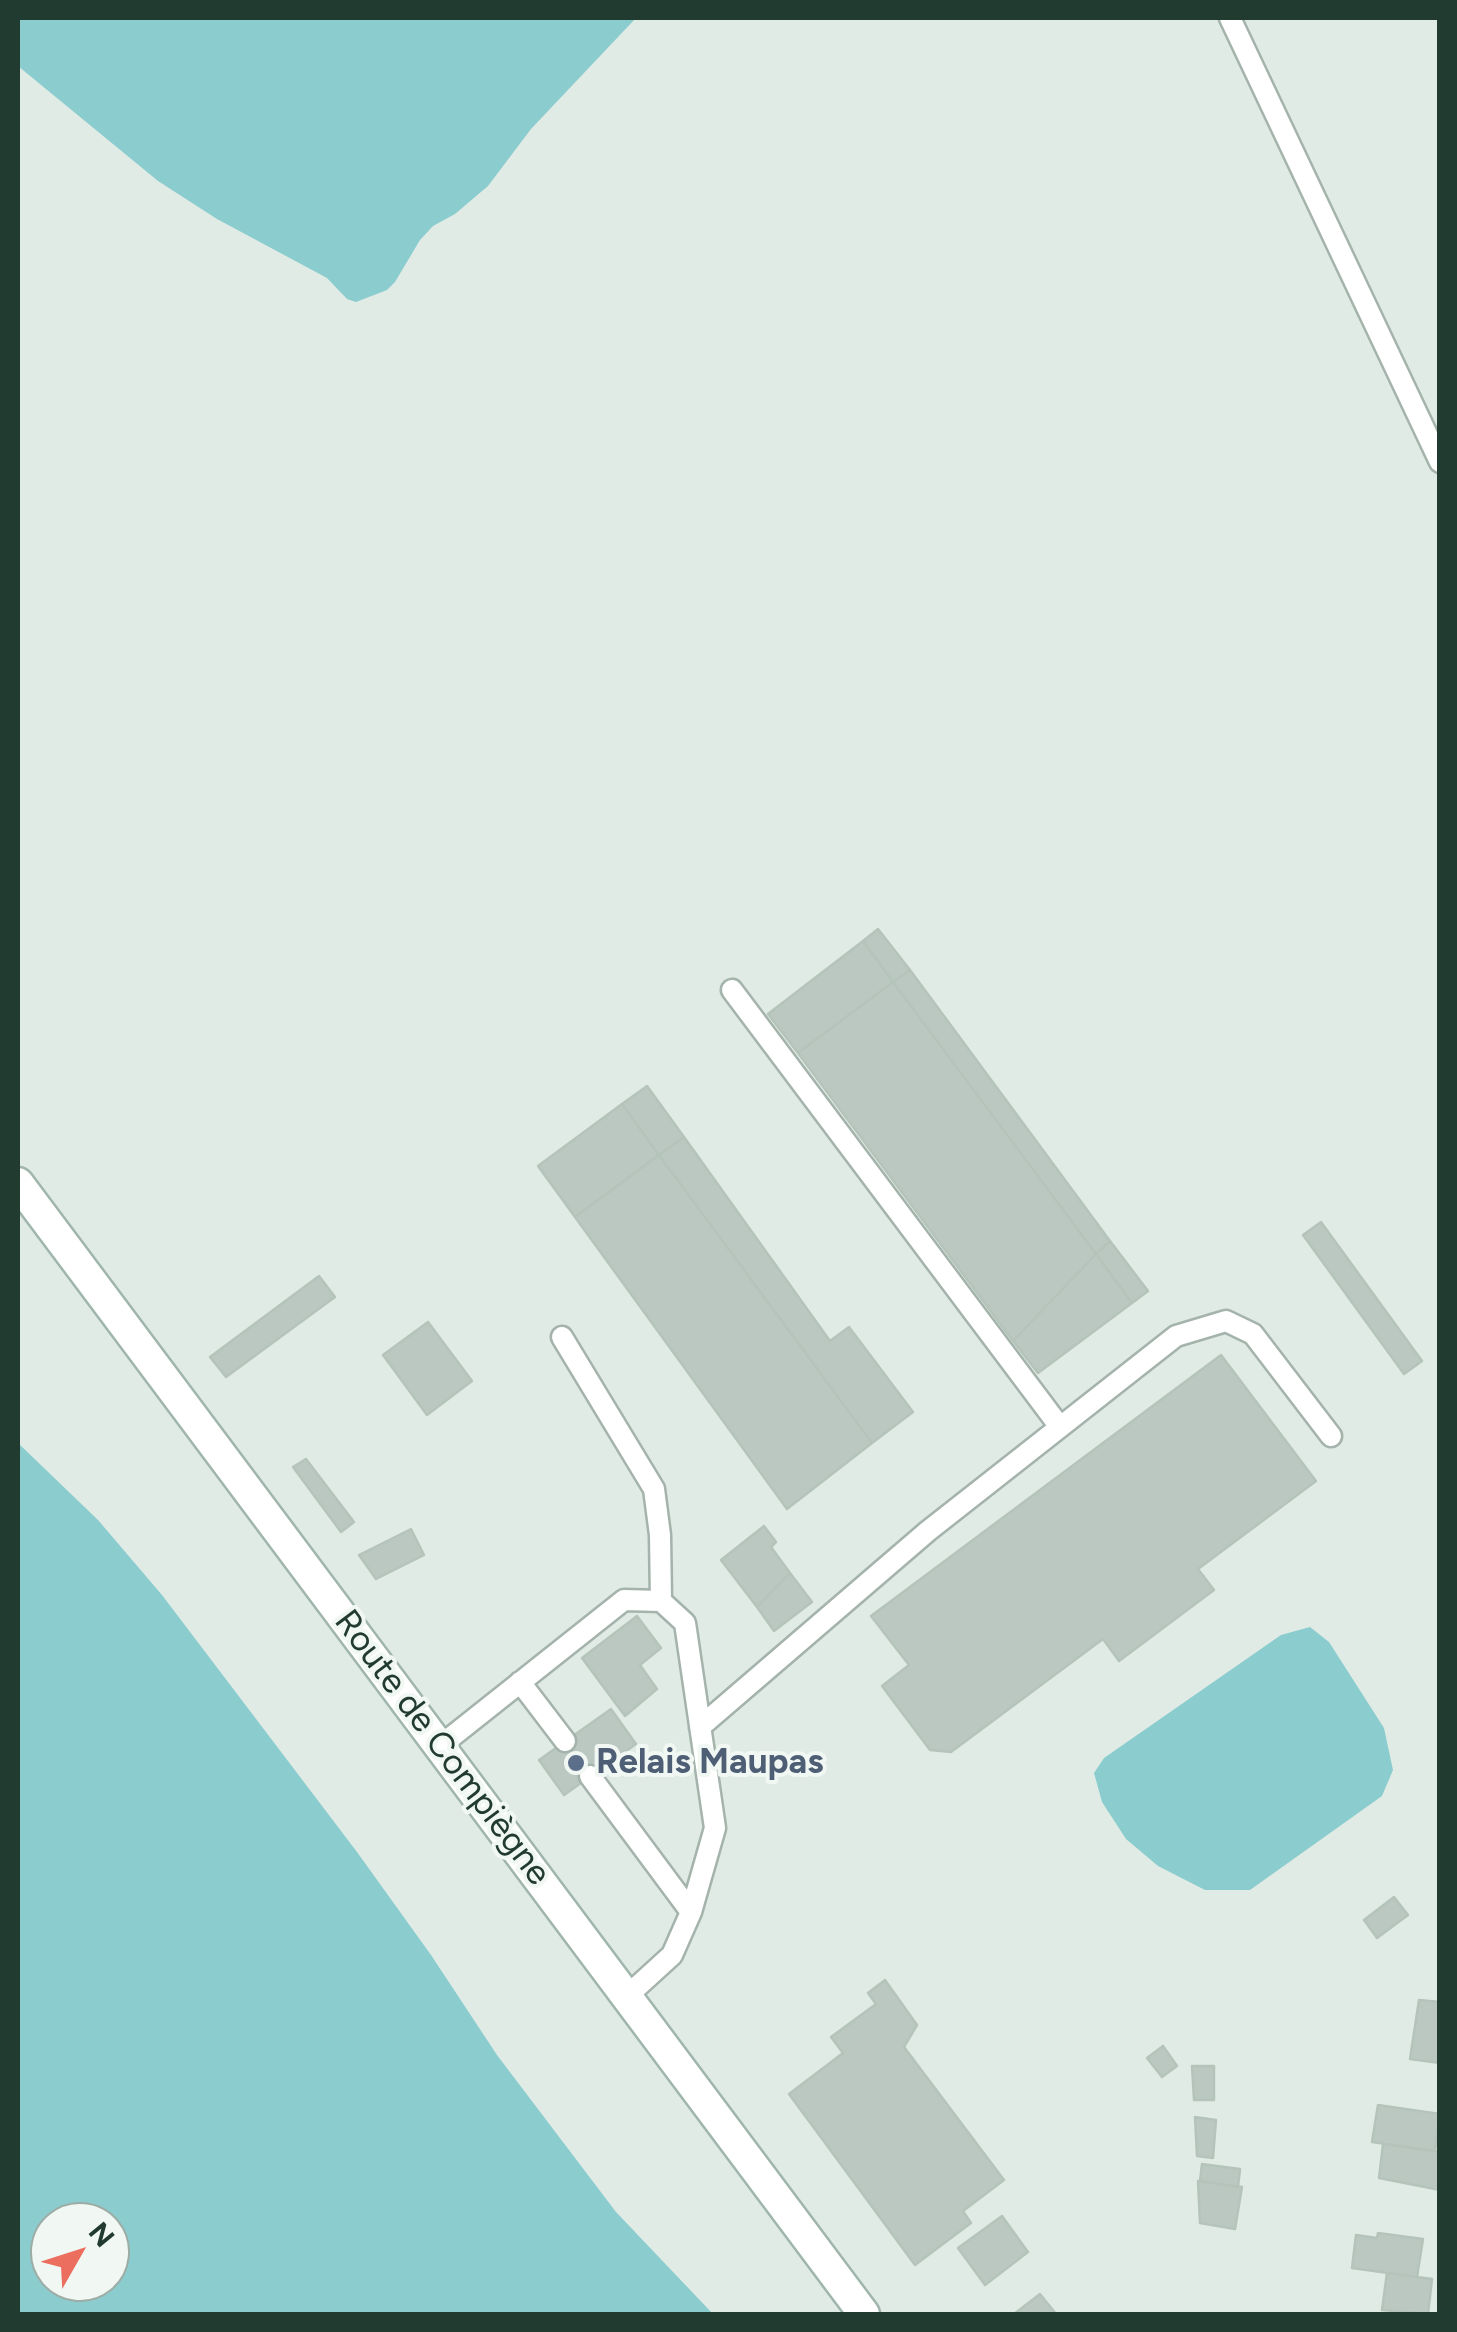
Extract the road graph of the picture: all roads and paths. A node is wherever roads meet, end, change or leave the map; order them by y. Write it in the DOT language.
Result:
graph roads {
  1 [pos="1230,18"];
  2 [pos="1440,462"];
  3 [pos="732,990"];
  4 [pos="18,1183"];
  5 [pos="562,1337"];
  6 [pos="1060,1427"];
  7 [pos="1331,1436"];
  8 [pos="662,1601"];
  9 [pos="520,1682"];
  10 [pos="700,1727"];
  11 [pos="565,1742"];
  12 [pos="440,1746"];
  13 [pos="590,1776"];
  14 [pos="691,1912"];
  15 [pos="627,1996"];
  16 [pos="864,2314"];
  1 -- 2 [label="lane"];
  3 -- 6 [label="lane"];
  4 -- 12 [label="main road, Route de Compiègne"];
  5 -- 8 [label="lane"];
  6 -- 7 [label="lane"];
  6 -- 10 [label="lane"];
  8 -- 9 [label="lane"];
  8 -- 10 [label="lane"];
  9 -- 11 [label="lane"];
  9 -- 12 [label="lane"];
  10 -- 14 [label="lane"];
  12 -- 15 [label="main road, Route de Compiègne"];
  13 -- 14 [label="lane"];
  14 -- 15 [label="lane"];
  15 -- 16 [label="main road, Route de Compiègne"];
}
